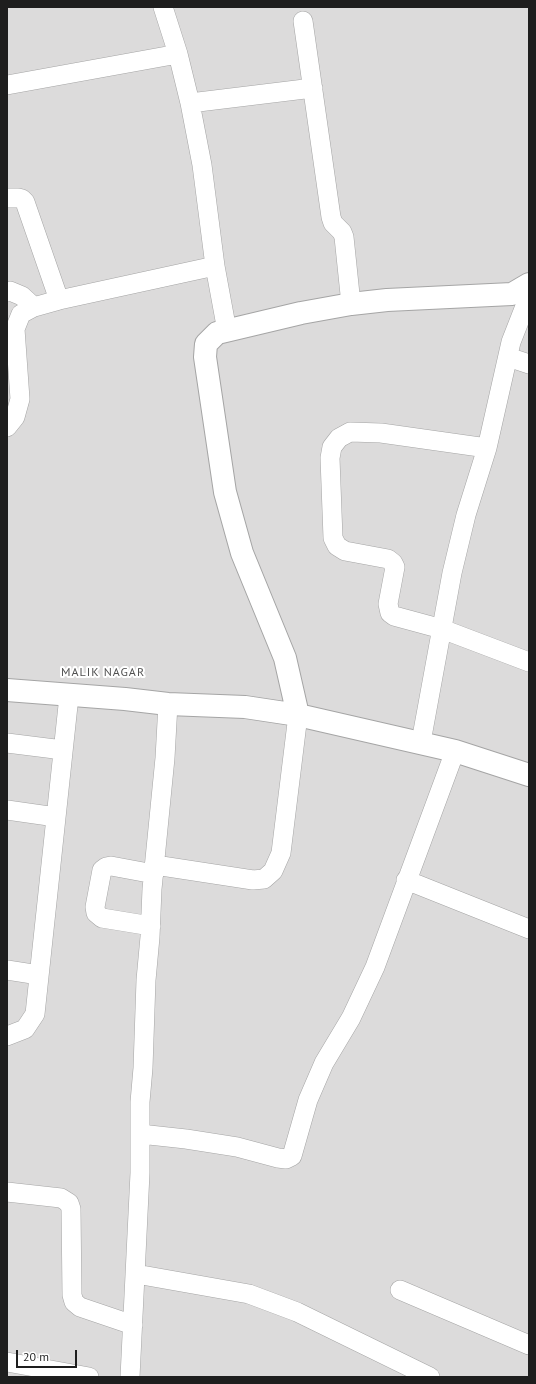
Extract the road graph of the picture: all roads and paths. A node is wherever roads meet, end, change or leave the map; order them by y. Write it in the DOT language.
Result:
graph roads {
  1 [pos="163,7"];
  2 [pos="303,21"];
  3 [pos="178,54"];
  4 [pos="7,85"];
  5 [pos="313,88"];
  6 [pos="190,103"];
  7 [pos="7,198"];
  8 [pos="216,266"];
  9 [pos="529,284"];
  10 [pos="7,292"];
  11 [pos="529,296"];
  12 [pos="59,300"];
  13 [pos="351,304"];
  14 [pos="34,307"];
  15 [pos="227,331"];
  16 [pos="508,357"];
  17 [pos="529,364"];
  18 [pos="7,427"];
  19 [pos="487,448"];
  20 [pos="442,629"];
  21 [pos="529,662"];
  22 [pos="7,690"];
  23 [pos="69,696"];
  24 [pos="168,704"];
  25 [pos="298,715"];
  26 [pos="421,742"];
  27 [pos="7,743"];
  28 [pos="63,750"];
  29 [pos="455,750"];
  30 [pos="529,775"];
  31 [pos="7,810"];
  32 [pos="56,817"];
  33 [pos="154,869"];
  34 [pos="406,880"];
  35 [pos="150,926"];
  36 [pos="529,929"];
  37 [pos="7,970"];
  38 [pos="39,975"];
  39 [pos="7,1036"];
  40 [pos="140,1134"];
  41 [pos="7,1192"];
  42 [pos="136,1274"];
  43 [pos="400,1290"];
  44 [pos="133,1325"];
  45 [pos="528,1342"];
  46 [pos="7,1362"];
  47 [pos="89,1377"];
  48 [pos="130,1377"];
  49 [pos="430,1377"];
  1 -- 3 [label="street"];
  2 -- 5 [label="street"];
  3 -- 4 [label="street"];
  3 -- 6 [label="street"];
  5 -- 6 [label="street"];
  5 -- 13 [label="street"];
  6 -- 8 [label="street"];
  7 -- 12 [label="street"];
  8 -- 12 [label="street"];
  8 -- 15 [label="street"];
  9 -- 13 [label="street"];
  10 -- 14 [label="street"];
  11 -- 16 [label="street"];
  12 -- 14 [label="street"];
  13 -- 15 [label="street"];
  14 -- 18 [label="street"];
  15 -- 25 [label="street"];
  16 -- 17 [label="street"];
  16 -- 19 [label="street"];
  19 -- 20 [label="street"];
  19 -- 20 [label="street"];
  20 -- 21 [label="street"];
  20 -- 26 [label="street"];
  22 -- 23 [label="street"];
  23 -- 24 [label="street"];
  23 -- 28 [label="street"];
  24 -- 25 [label="street"];
  24 -- 33 [label="street"];
  25 -- 26 [label="street"];
  25 -- 33 [label="street"];
  26 -- 29 [label="street"];
  27 -- 28 [label="street"];
  28 -- 32 [label="street"];
  29 -- 30 [label="street"];
  29 -- 34 [label="street"];
  31 -- 32 [label="street"];
  32 -- 38 [label="street"];
  33 -- 35 [label="street"];
  33 -- 35 [label="street"];
  34 -- 36 [label="street"];
  34 -- 40 [label="street"];
  35 -- 40 [label="street"];
  37 -- 38 [label="street"];
  38 -- 39 [label="street"];
  40 -- 42 [label="street"];
  41 -- 44 [label="street"];
  42 -- 44 [label="street"];
  42 -- 49 [label="street"];
  43 -- 45 [label="street"];
  44 -- 48 [label="street"];
  46 -- 47 [label="street"];
}
